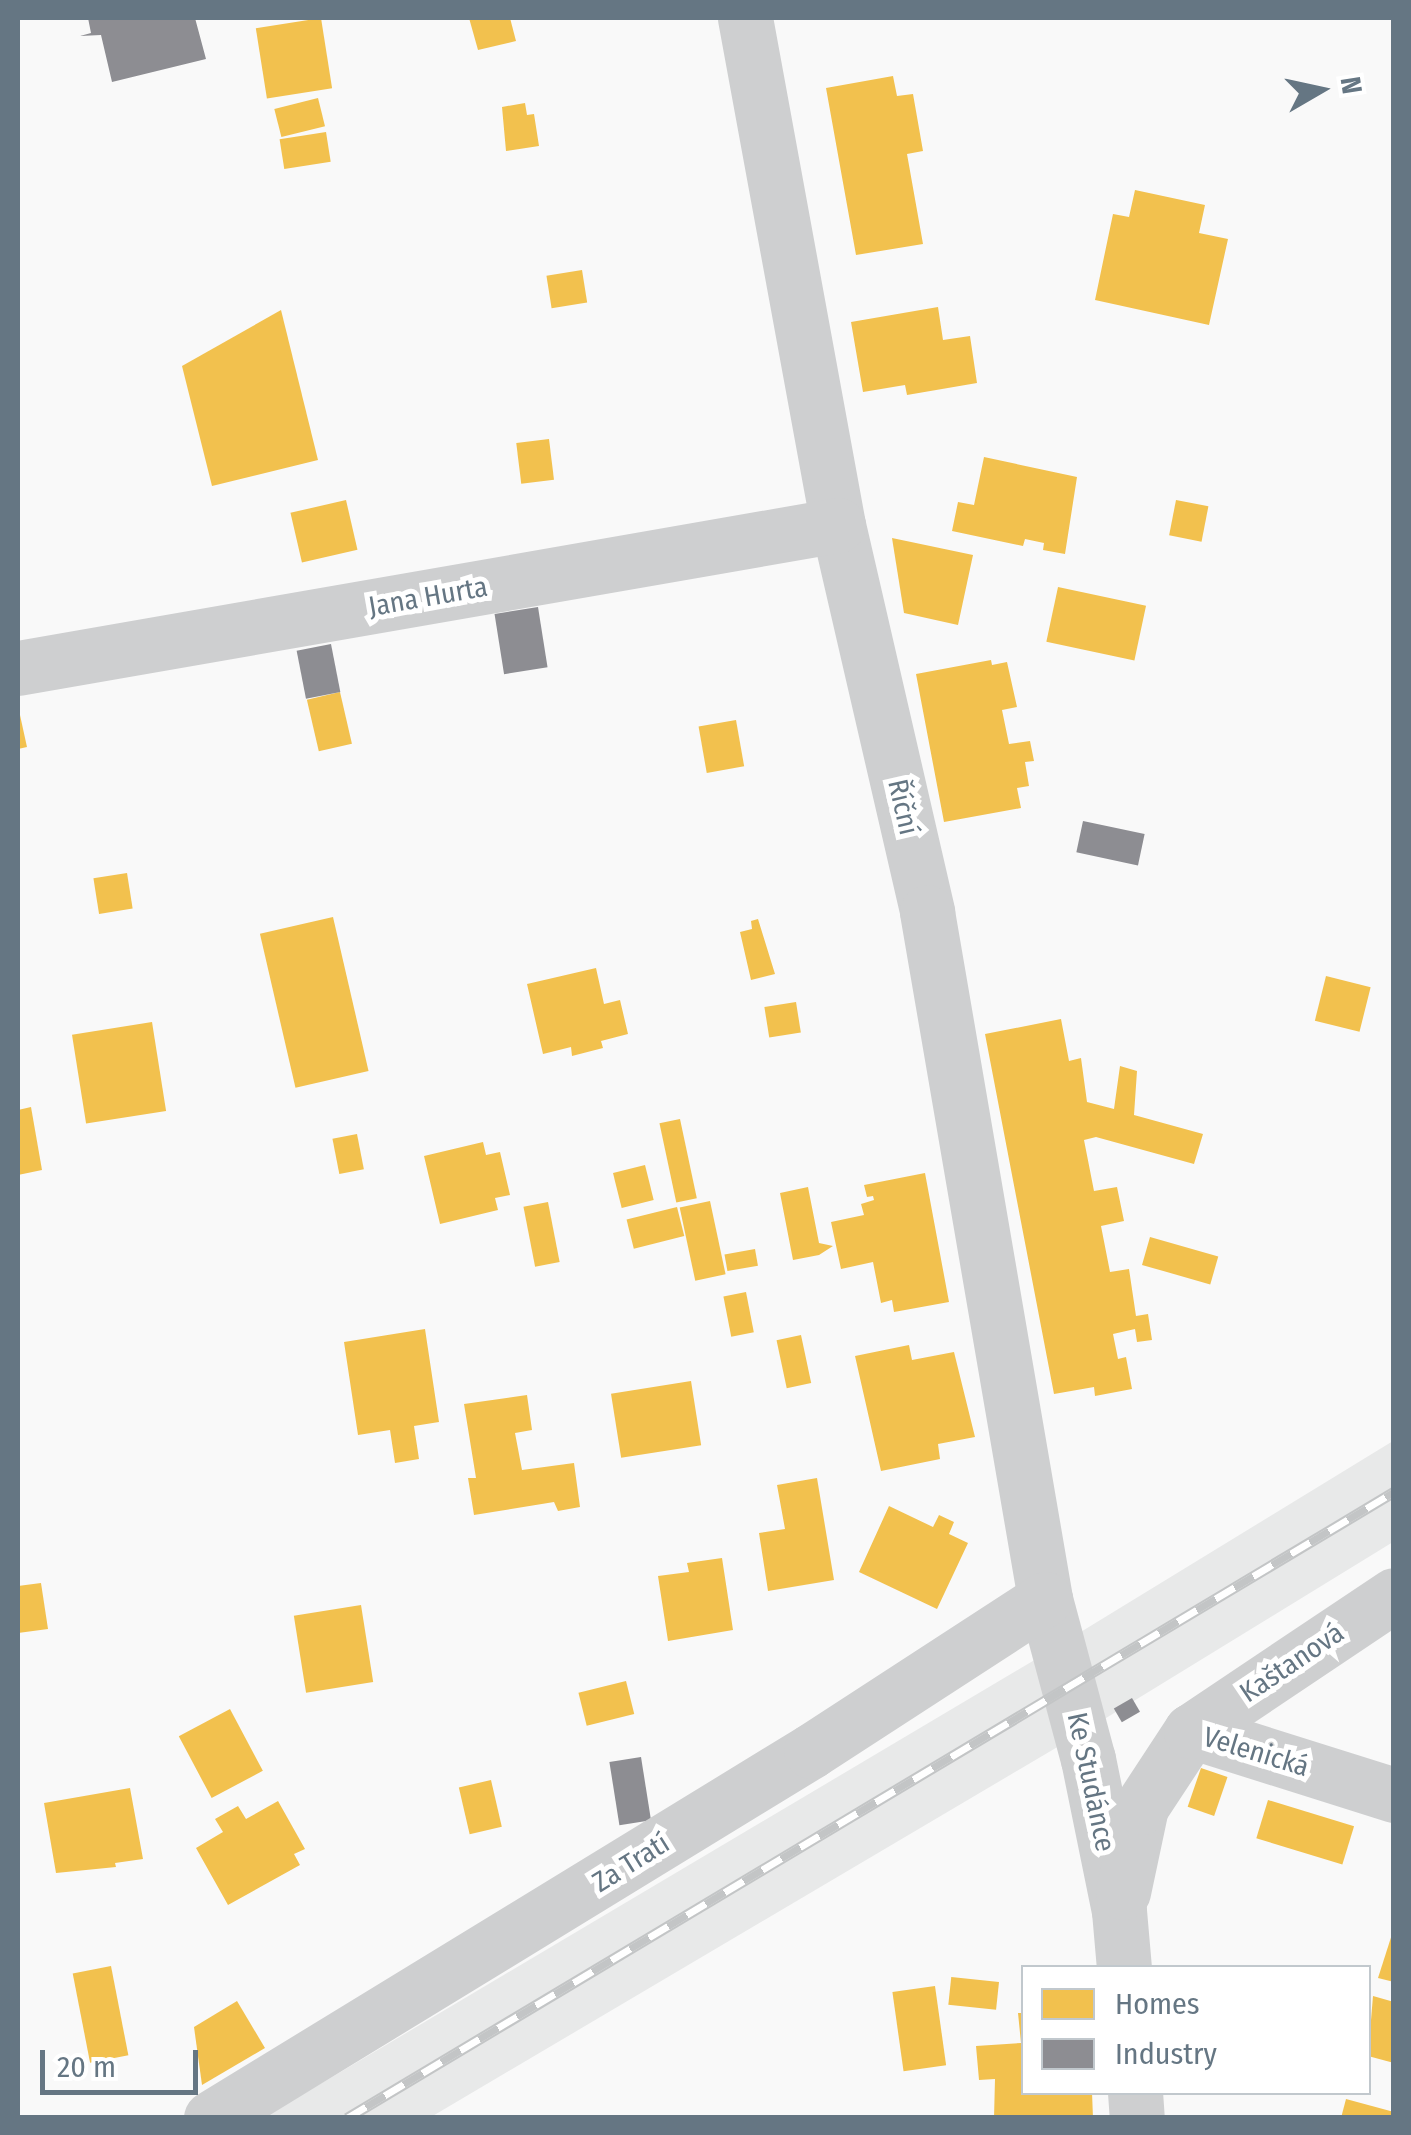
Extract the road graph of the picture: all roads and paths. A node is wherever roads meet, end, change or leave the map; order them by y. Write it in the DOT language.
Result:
graph roads {
  1 [pos="744,18"];
  2 [pos="838,525"];
  3 [pos="18,668"];
  4 [pos="1394,1595"];
  5 [pos="1046,1599"];
  6 [pos="1192,1731"];
  7 [pos="1394,1796"];
  8 [pos="1119,1911"];
  9 [pos="1124,1965"];
  10 [pos="211,2118"];
  1 -- 2 [label="street, Říční"];
  2 -- 3 [label="street, Jana Hurta"];
  2 -- 5 [label="street, Říční"];
  4 -- 6 [label="street, Kaštanová"];
  5 -- 8 [label="street, Ke Studánce"];
  5 -- 10 [label="street, Za Tratí"];
  6 -- 7 [label="street, Velenická"];
  6 -- 8 [label="street, Velenická"];
  8 -- 9 [label="street, Ke Studánce"];
}
